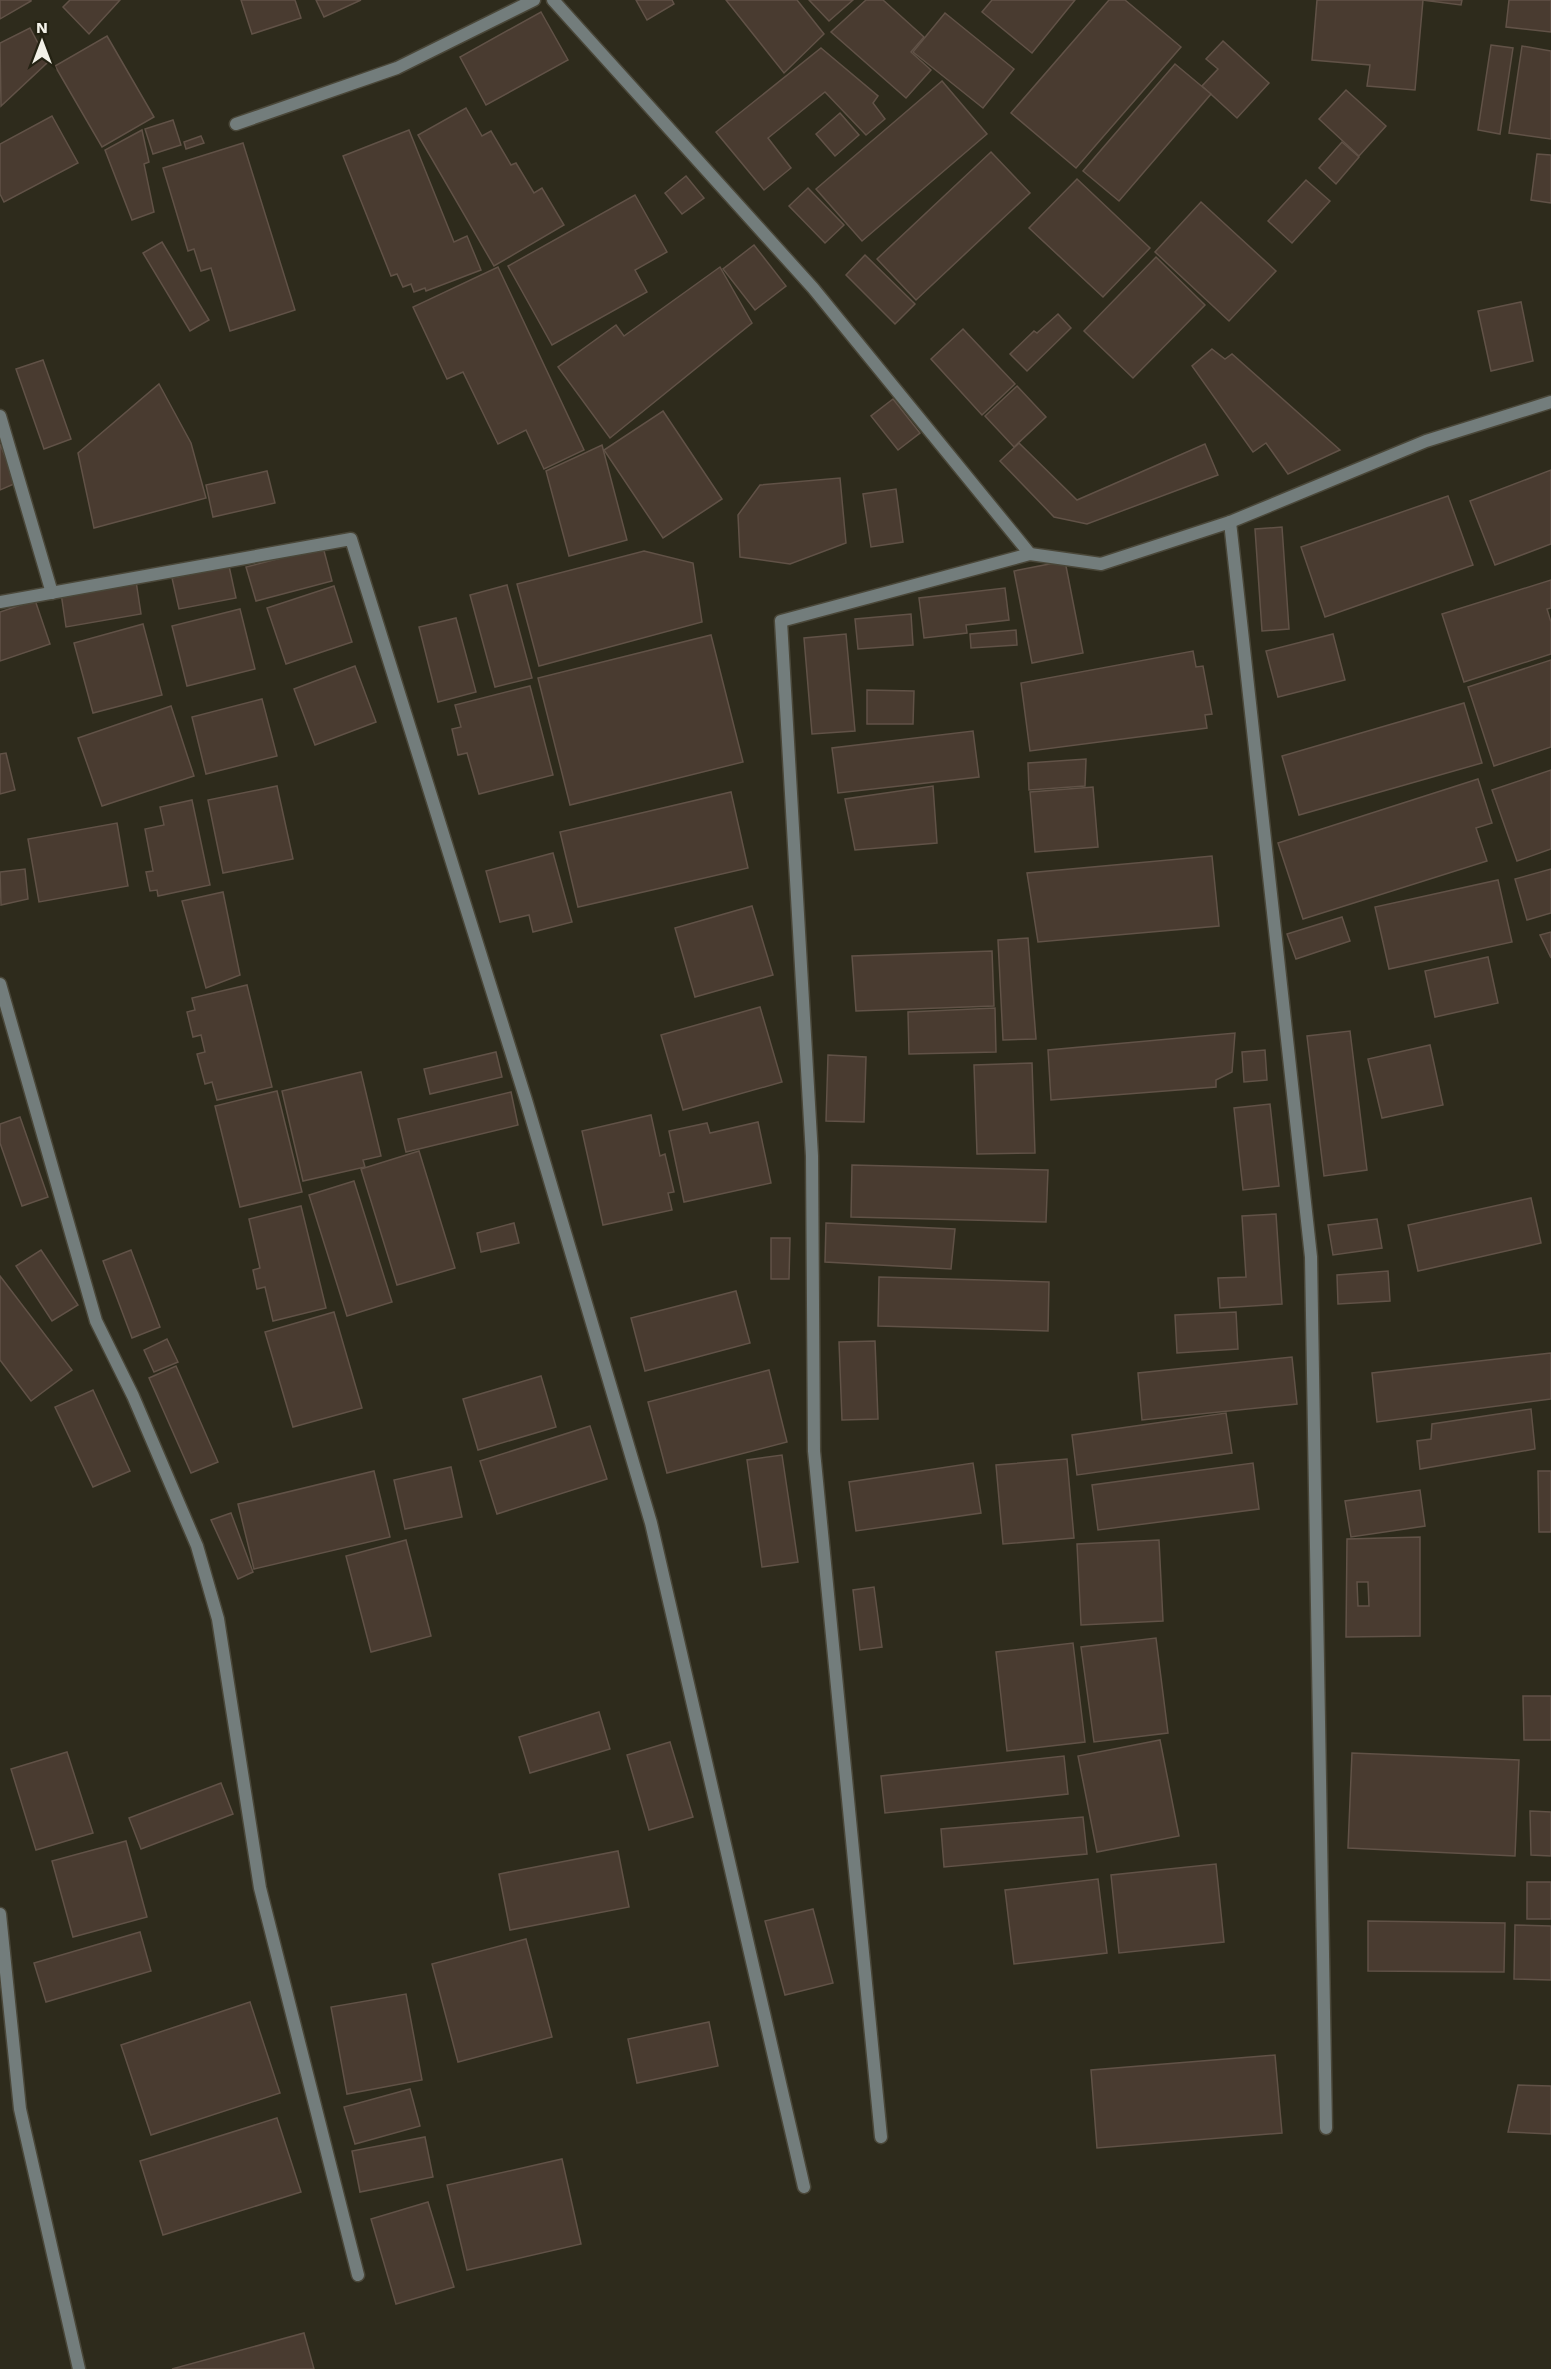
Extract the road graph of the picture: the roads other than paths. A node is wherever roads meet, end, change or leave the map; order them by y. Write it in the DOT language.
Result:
graph roads {
  1 [pos="534,0"];
  2 [pos="553,0"];
  3 [pos="236,124"];
  4 [pos="1551,402"];
  5 [pos="0,416"];
  6 [pos="1230,522"];
  7 [pos="1030,554"];
  8 [pos="52,593"];
  9 [pos="0,603"];
  10 [pos="0,984"];
  11 [pos="0,1914"];
  12 [pos="1326,2128"];
  13 [pos="881,2137"];
  14 [pos="804,2187"];
  15 [pos="358,2275"];
  16 [pos="79,2369"];
  1 -- 3 [label="street"];
  2 -- 7 [label="street"];
  4 -- 6 [label="street"];
  5 -- 8 [label="street"];
  6 -- 7 [label="street"];
  6 -- 12 [label="street"];
  7 -- 13 [label="street"];
  8 -- 9 [label="street"];
  8 -- 14 [label="street"];
  10 -- 15 [label="street"];
  11 -- 16 [label="street"];
}
